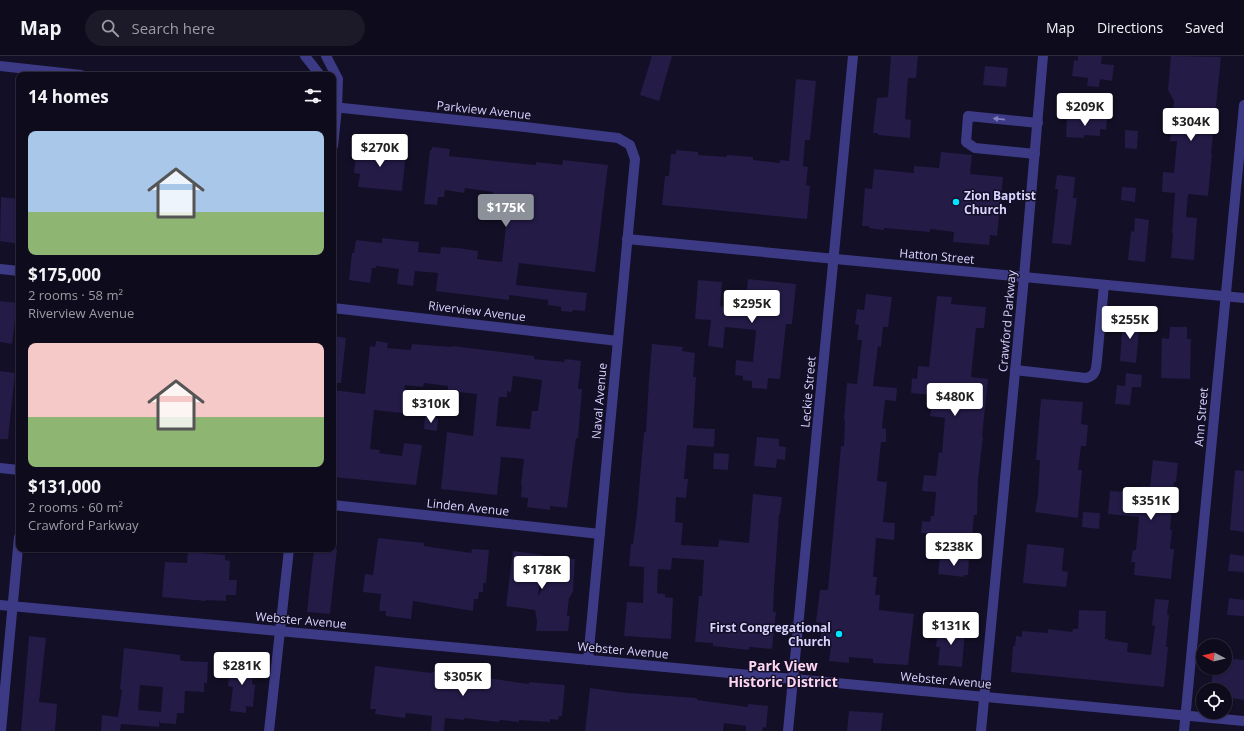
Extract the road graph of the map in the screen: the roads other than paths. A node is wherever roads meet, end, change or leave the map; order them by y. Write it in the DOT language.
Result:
graph roads {
  1 [pos="305,56"];
  2 [pos="326,56"];
  3 [pos="853,56"];
  4 [pos="1043,56"];
  5 [pos="0,66"];
  6 [pos="50,72"];
  7 [pos="318,72"];
  8 [pos="334,72"];
  9 [pos="336,75"];
  10 [pos="336,92"];
  11 [pos="336,105"];
  12 [pos="1244,105"];
  13 [pos="1038,123"];
  14 [pos="630,145"];
  15 [pos="1035,154"];
  16 [pos="627,239"];
  17 [pos="834,259"];
  18 [pos="0,269"];
  19 [pos="16,272"];
  20 [pos="1024,277"];
  21 [pos="1104,285"];
  22 [pos="1226,296"];
  23 [pos="1244,298"];
  24 [pos="336,308"];
  25 [pos="618,341"];
  26 [pos="1015,370"];
  27 [pos="0,468"];
  28 [pos="16,470"];
  29 [pos="336,505"];
  30 [pos="600,534"];
  31 [pos="17,552"];
  32 [pos="289,552"];
  33 [pos="0,605"];
  34 [pos="12,606"];
  35 [pos="280,632"];
  36 [pos="588,660"];
  37 [pos="794,678"];
  38 [pos="984,696"];
  39 [pos="1185,715"];
  40 [pos="1244,721"];
  41 [pos="1,731"];
  42 [pos="269,731"];
  43 [pos="788,731"];
  44 [pos="981,731"];
  45 [pos="1184,731"];
  1 -- 7 [label="street"];
  2 -- 8 [label="street"];
  3 -- 17 [label="street, Leckie Street"];
  4 -- 13 [label="street, Crawford Parkway"];
  5 -- 6 [label="street"];
  9 -- 10 [label="street"];
  11 -- 14 [label="street, Parkview Avenue"];
  12 -- 22 [label="street, Ann Street"];
  13 -- 15 [label="street, Crawford Parkway"];
  13 -- 15 [label="street, one-way"];
  14 -- 16 [label="street, Naval Avenue"];
  15 -- 20 [label="street, Crawford Parkway"];
  16 -- 17 [label="street, Hatton Street"];
  16 -- 25 [label="street, Naval Avenue"];
  17 -- 20 [label="street, Hatton Street"];
  17 -- 37 [label="street, Leckie Street"];
  18 -- 19 [label="street"];
  20 -- 21 [label="street, Hatton Street"];
  20 -- 26 [label="street, Crawford Parkway"];
  21 -- 22 [label="street, Hatton Street"];
  21 -- 26 [label="street"];
  22 -- 23 [label="street, Hatton Street"];
  22 -- 39 [label="street, Ann Street"];
  24 -- 25 [label="street, Riverview Avenue"];
  25 -- 30 [label="street, Naval Avenue"];
  26 -- 38 [label="street, Crawford Parkway"];
  27 -- 28 [label="street"];
  29 -- 30 [label="street, Linden Avenue"];
  30 -- 36 [label="street, Naval Avenue"];
  31 -- 34 [label="street"];
  32 -- 35 [label="street"];
  33 -- 34 [label="street, Webster Avenue"];
  34 -- 35 [label="street, Webster Avenue"];
  34 -- 41 [label="street"];
  35 -- 36 [label="street, Webster Avenue"];
  35 -- 42 [label="street"];
  36 -- 37 [label="street, Webster Avenue"];
  37 -- 38 [label="street, Webster Avenue"];
  37 -- 43 [label="street, Leckie Street"];
  38 -- 39 [label="street, Webster Avenue"];
  38 -- 44 [label="street, Crawford Parkway"];
  39 -- 40 [label="street, Webster Avenue"];
  39 -- 45 [label="street, Ann Street"];
}
